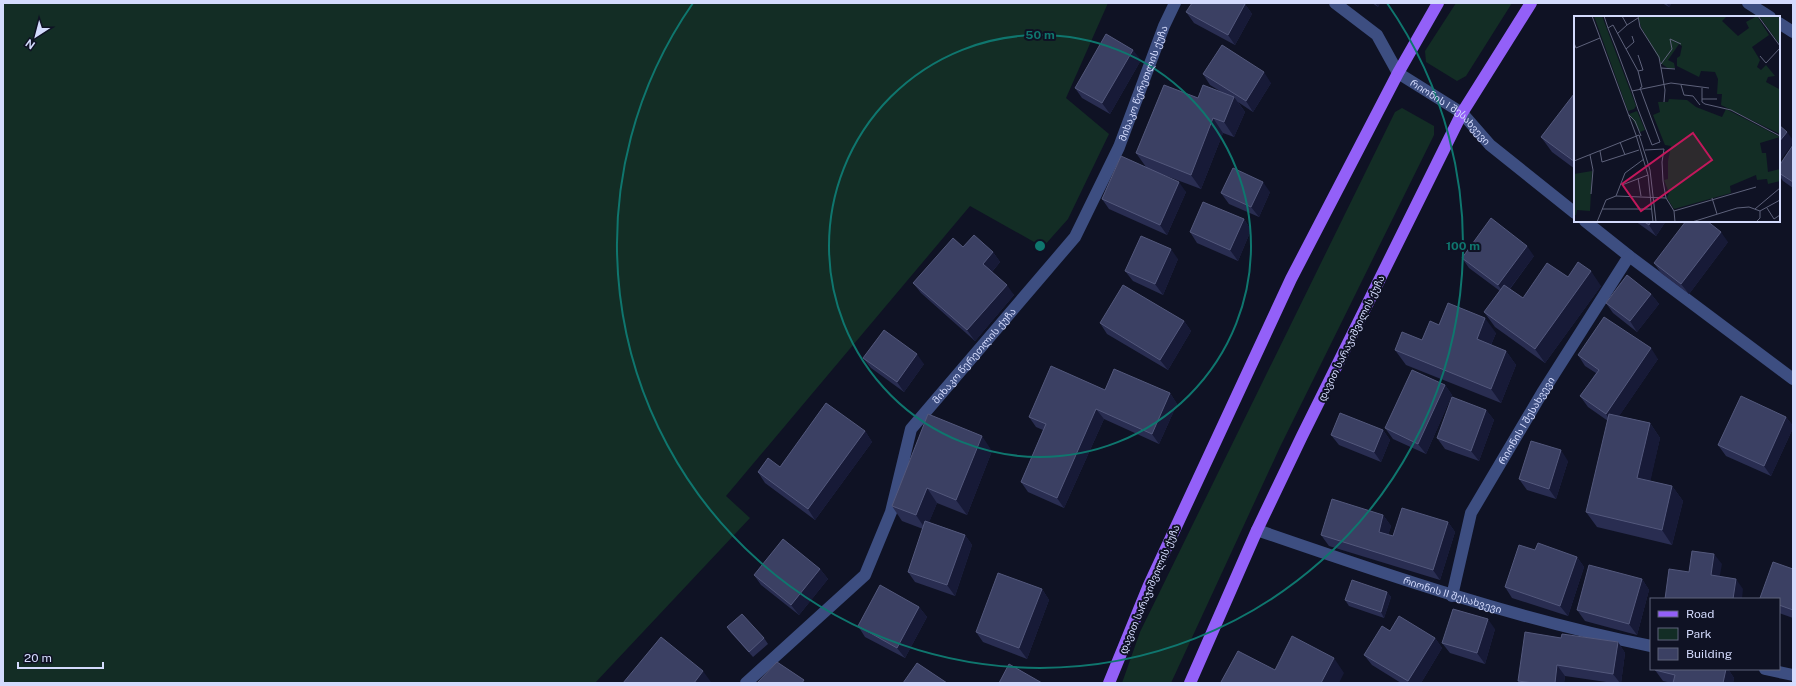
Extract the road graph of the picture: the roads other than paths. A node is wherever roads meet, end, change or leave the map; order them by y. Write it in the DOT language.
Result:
graph roads {
  1 [pos="1175,3"];
  2 [pos="1335,3"];
  3 [pos="1438,3"];
  4 [pos="1532,3"];
  5 [pos="1748,3"];
  6 [pos="1768,16"];
  7 [pos="1780,24"];
  8 [pos="1793,32"];
  9 [pos="1398,73"];
  10 [pos="1462,113"];
  11 [pos="1574,212"];
  12 [pos="1586,222"];
  13 [pos="1629,256"];
  14 [pos="1793,379"];
  15 [pos="1257,530"];
  16 [pos="1452,596"];
  17 [pos="1650,646"];
  18 [pos="1770,670"];
  19 [pos="1793,675"];
  20 [pos="746,683"];
  21 [pos="1109,683"];
  22 [pos="1190,683"];
  1 -- 20 [label="street, მიხაკო წერეთლის ქუჩა"];
  2 -- 9 [label="street"];
  3 -- 9 [label="main road, დავით სარაჯიშვილის ქუჩა"];
  4 -- 10 [label="main road, დავით სარაჯიშვილის ქუჩა"];
  5 -- 6 [label="street"];
  7 -- 8 [label="street"];
  9 -- 10 [label="street, რიონის I შესახვევი"];
  9 -- 21 [label="main road, დავით სარაჯიშვილის ქუჩა"];
  10 -- 11 [label="street, რიონის I შესახვევი"];
  10 -- 15 [label="main road, დავით სარაჯიშვილის ქუჩა"];
  12 -- 13 [label="street"];
  13 -- 14 [label="street"];
  13 -- 16 [label="street, რიონის I შესახვევი"];
  15 -- 16 [label="street, რიონის II შესახვევი"];
  15 -- 22 [label="main road, დავით სარაჯიშვილის ქუჩა"];
  16 -- 17 [label="street, რიონის II შესახვევი"];
  18 -- 19 [label="street"];
}
